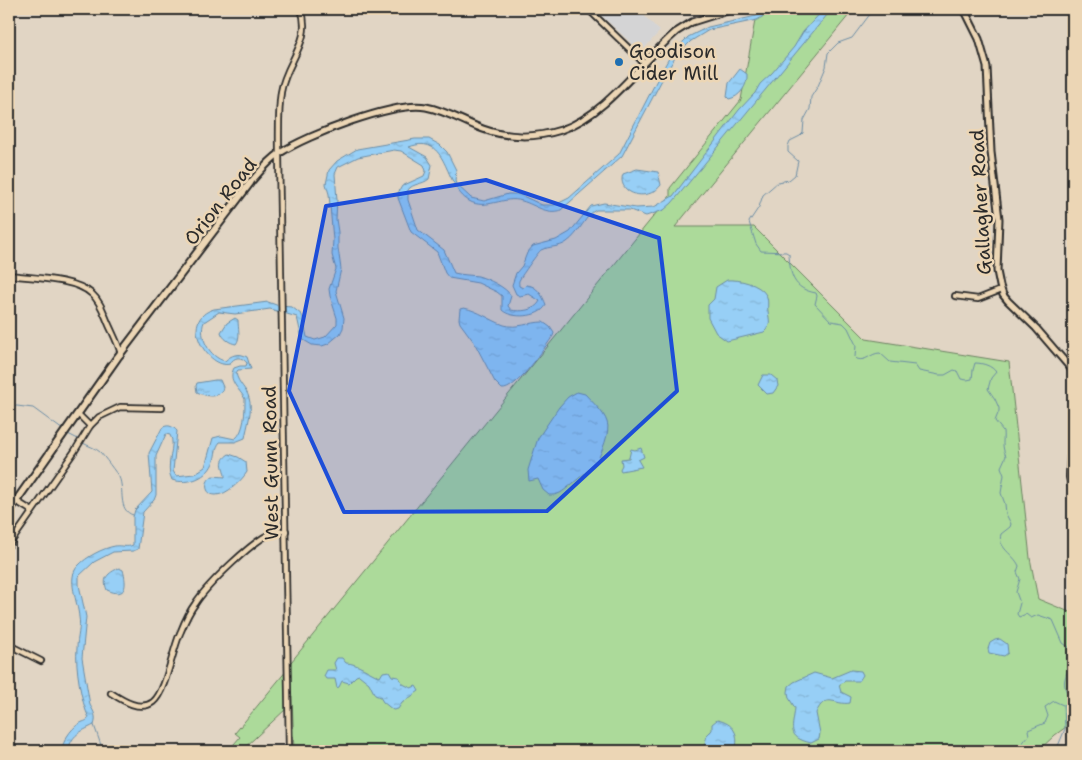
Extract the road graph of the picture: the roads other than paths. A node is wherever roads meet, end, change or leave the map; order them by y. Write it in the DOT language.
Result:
graph roads {
  1 [pos="301,9"];
  2 [pos="588,9"];
  3 [pos="705,9"];
  4 [pos="733,9"];
  5 [pos="964,9"];
  6 [pos="707,17"];
  7 [pos="644,63"];
  8 [pos="279,154"];
  9 [pos="250,183"];
  10 [pos="9,275"];
  11 [pos="1001,290"];
  12 [pos="954,296"];
  13 [pos="121,354"];
  14 [pos="1073,371"];
  15 [pos="162,408"];
  16 [pos="78,414"];
  17 [pos="90,426"];
  18 [pos="1073,437"];
  19 [pos="1072,454"];
  20 [pos="1073,494"];
  21 [pos="16,500"];
  22 [pos="9,511"];
  23 [pos="32,511"];
  24 [pos="286,531"];
  25 [pos="9,545"];
  26 [pos="9,645"];
  27 [pos="41,661"];
  28 [pos="111,693"];
  29 [pos="289,751"];
  1 -- 8 [label="street"];
  2 -- 7 [label="street"];
  3 -- 6 [label="street"];
  4 -- 6 [label="street"];
  5 -- 11 [label="street, Gallagher Road"];
  6 -- 7 [label="street, Orion Road"];
  7 -- 8 [label="street, Orion Road"];
  8 -- 9 [label="street, Orion Road"];
  8 -- 24 [label="street, West Gunn Road"];
  9 -- 13 [label="main road, Orion Road"];
  10 -- 13 [label="street"];
  11 -- 12 [label="street"];
  11 -- 14 [label="street, Gallagher Road"];
  13 -- 16 [label="main road, Orion Road"];
  15 -- 17 [label="street"];
  16 -- 17 [label="street"];
  16 -- 21 [label="main road, Orion Road"];
  17 -- 23 [label="street"];
  18 -- 19 [label="street"];
  19 -- 20 [label="street"];
  21 -- 22 [label="main road, Orion Road"];
  21 -- 23 [label="street"];
  23 -- 25 [label="street"];
  24 -- 28 [label="street"];
  24 -- 29 [label="street, West Gunn Road"];
  26 -- 27 [label="street"];
}
